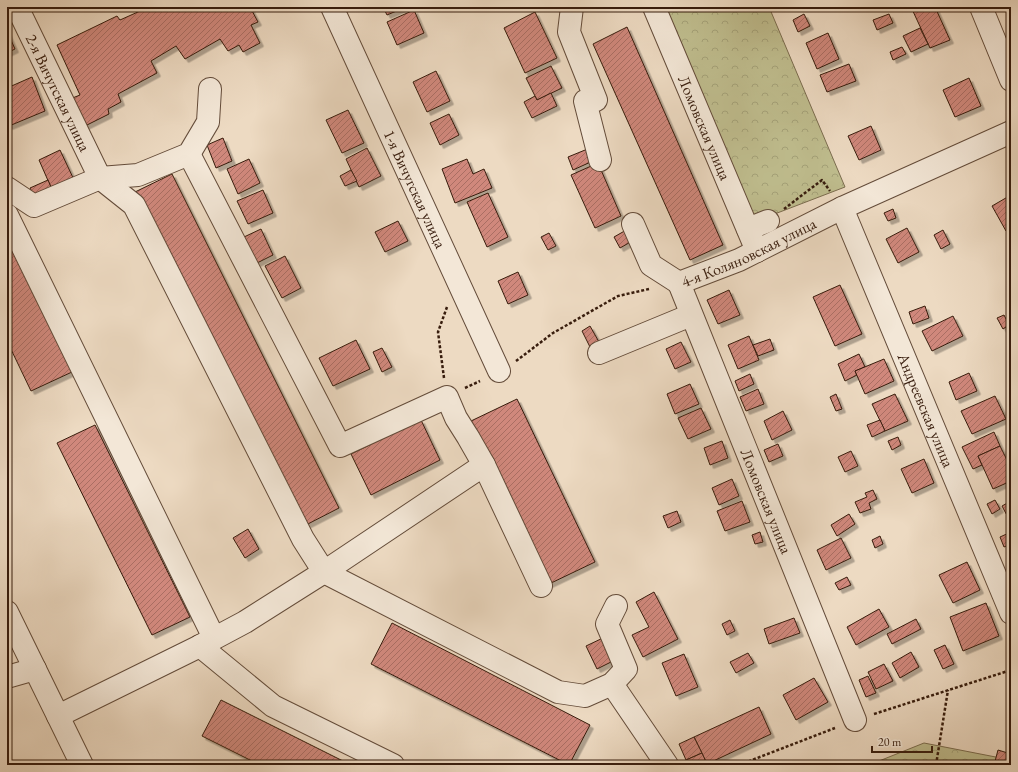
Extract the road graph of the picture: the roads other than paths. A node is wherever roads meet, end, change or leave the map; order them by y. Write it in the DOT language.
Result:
graph roads {
  1 [pos="17,7"];
  2 [pos="332,7"];
  3 [pos="572,7"];
  4 [pos="981,7"];
  5 [pos="657,8"];
  6 [pos="1011,80"];
  7 [pos="210,88"];
  8 [pos="1011,132"];
  9 [pos="189,154"];
  10 [pos="600,160"];
  11 [pos="100,178"];
  12 [pos="7,188"];
  13 [pos="842,208"];
  14 [pos="7,215"];
  15 [pos="768,221"];
  16 [pos="633,224"];
  17 [pos="748,229"];
  18 [pos="757,251"];
  19 [pos="679,283"];
  20 [pos="692,314"];
  21 [pos="600,353"];
  22 [pos="499,371"];
  23 [pos="484,464"];
  24 [pos="324,572"];
  25 [pos="541,586"];
  26 [pos="616,606"];
  27 [pos="7,612"];
  28 [pos="1011,613"];
  29 [pos="207,642"];
  30 [pos="35,669"];
  31 [pos="7,677"];
  32 [pos="612,684"];
  33 [pos="58,716"];
  34 [pos="856,720"];
  35 [pos="82,765"];
  36 [pos="393,765"];
  37 [pos="667,765"];
  1 -- 11 [label="street, 2-я Вичугская улица"];
  2 -- 22 [label="street, 1-я Вичугская улица"];
  3 -- 10 [label="street"];
  4 -- 6 [label="street"];
  5 -- 17 [label="street, Ломовская улица"];
  7 -- 9 [label="street"];
  8 -- 13 [label="street, 4-я Коляновская улица"];
  9 -- 11 [label="street"];
  9 -- 23 [label="street"];
  11 -- 12 [label="street"];
  11 -- 24 [label="street"];
  13 -- 18 [label="street, 4-я Коляновская улица"];
  13 -- 28 [label="street, Андреевская улица"];
  14 -- 29 [label="street"];
  15 -- 17 [label="street"];
  16 -- 19 [label="street"];
  17 -- 18 [label="street, Ломовская улица"];
  18 -- 19 [label="street, 4-я Коляновская улица"];
  19 -- 20 [label="street, Ломовская улица"];
  20 -- 21 [label="street"];
  20 -- 34 [label="street, Ломовская улица"];
  23 -- 24 [label="street"];
  23 -- 25 [label="street"];
  24 -- 29 [label="street"];
  24 -- 32 [label="street"];
  26 -- 32 [label="street"];
  27 -- 30 [label="street"];
  29 -- 33 [label="street"];
  29 -- 36 [label="street"];
  30 -- 31 [label="street"];
  30 -- 33 [label="street"];
  32 -- 37 [label="street"];
  33 -- 35 [label="street"];
}
